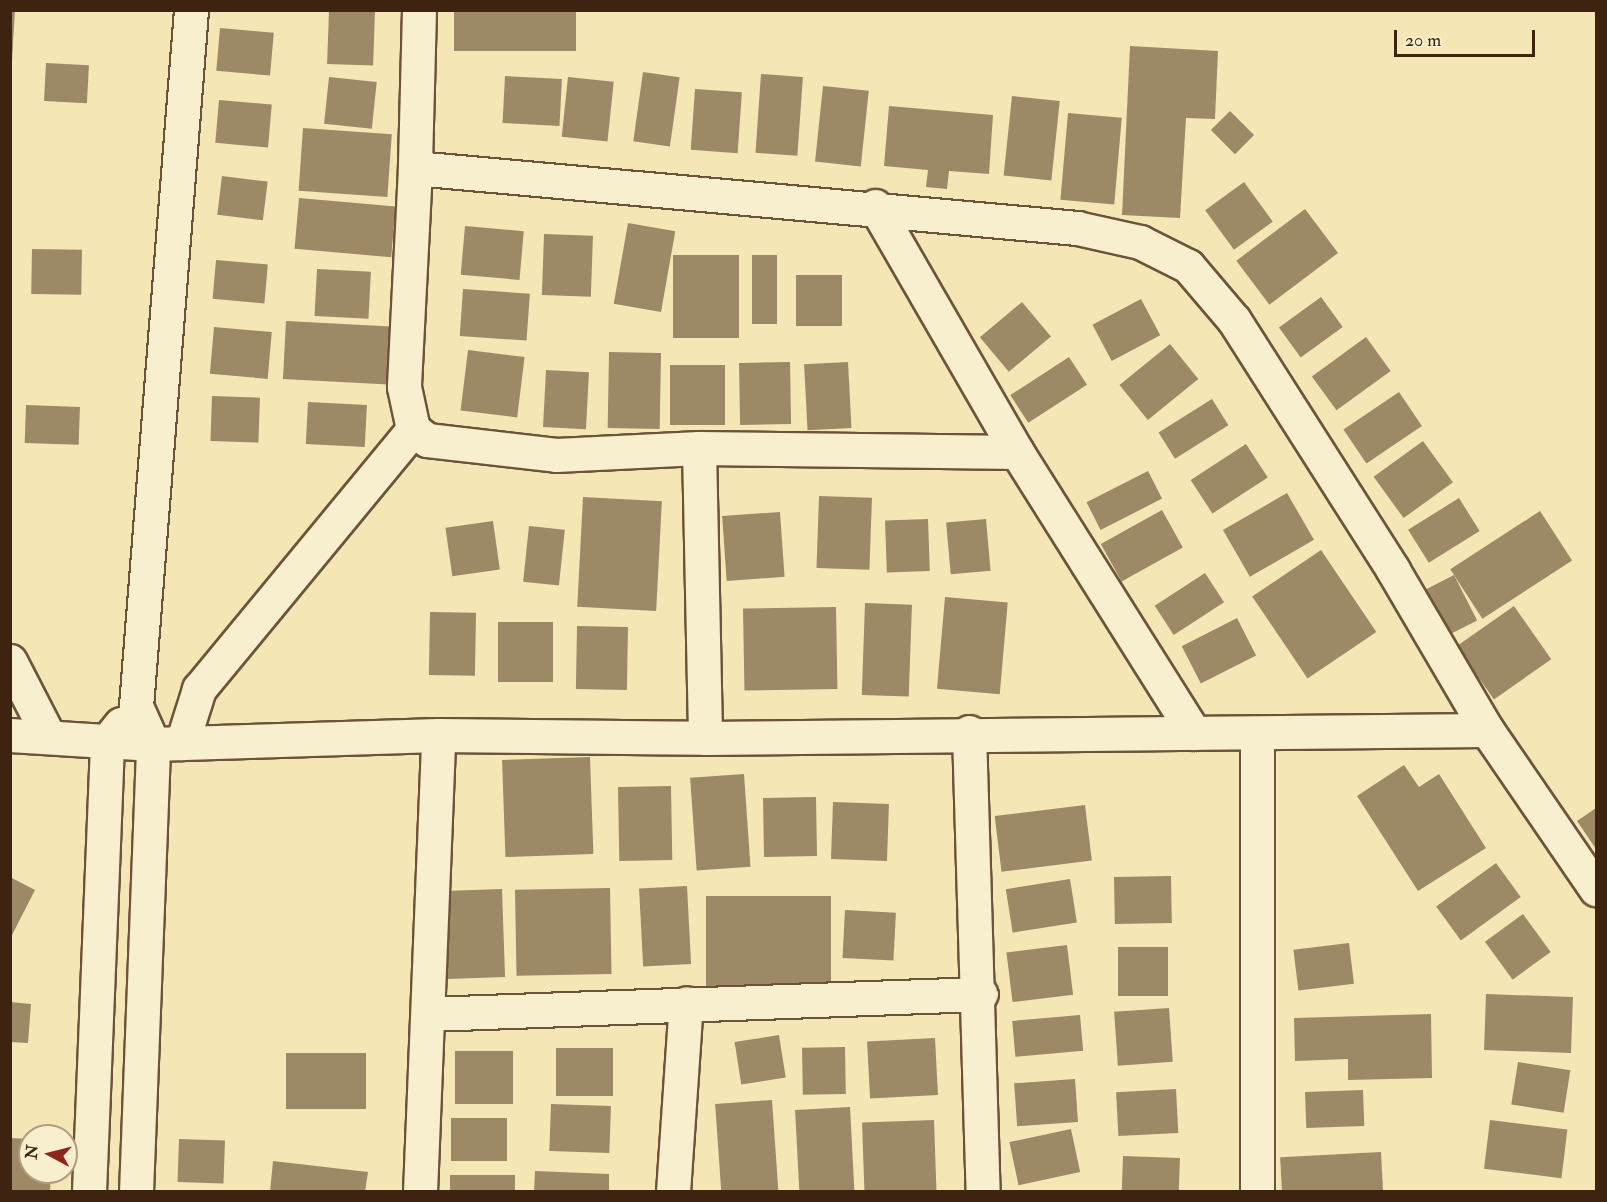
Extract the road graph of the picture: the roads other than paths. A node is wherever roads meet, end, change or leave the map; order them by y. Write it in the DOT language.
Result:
graph roads {
  1 [pos="191,10"];
  2 [pos="419,10"];
  3 [pos="415,168"];
  4 [pos="875,206"];
  5 [pos="413,429"];
  6 [pos="699,448"];
  7 [pos="1017,452"];
  8 [pos="10,661"];
  9 [pos="136,706"];
  10 [pos="1487,730"];
  11 [pos="969,732"];
  12 [pos="1194,733"];
  13 [pos="1257,734"];
  14 [pos="10,735"];
  15 [pos="48,735"];
  16 [pos="438,735"];
  17 [pos="705,738"];
  18 [pos="107,741"];
  19 [pos="168,744"];
  20 [pos="1596,889"];
  21 [pos="981,994"];
  22 [pos="686,1003"];
  23 [pos="429,1014"];
  24 [pos="89,1191"];
  25 [pos="136,1191"];
  26 [pos="420,1191"];
  27 [pos="673,1191"];
  28 [pos="983,1191"];
  29 [pos="1257,1191"];
  1 -- 9 [label="street"];
  2 -- 3 [label="street"];
  3 -- 4 [label="street"];
  3 -- 5 [label="street"];
  4 -- 7 [label="street"];
  4 -- 10 [label="street"];
  5 -- 6 [label="street"];
  5 -- 19 [label="street"];
  6 -- 7 [label="street"];
  6 -- 17 [label="street"];
  7 -- 12 [label="street"];
  8 -- 15 [label="street"];
  9 -- 18 [label="street"];
  9 -- 19 [label="street"];
  10 -- 13 [label="street"];
  10 -- 20 [label="street"];
  11 -- 12 [label="street"];
  11 -- 17 [label="street"];
  11 -- 21 [label="street"];
  12 -- 13 [label="street"];
  13 -- 29 [label="street"];
  14 -- 15 [label="street"];
  15 -- 18 [label="street"];
  16 -- 17 [label="street"];
  16 -- 19 [label="street"];
  16 -- 23 [label="street"];
  18 -- 19 [label="street"];
  18 -- 24 [label="street"];
  19 -- 25 [label="street"];
  21 -- 22 [label="street"];
  21 -- 28 [label="street"];
  22 -- 23 [label="street"];
  22 -- 27 [label="street"];
  23 -- 26 [label="street"];
}
